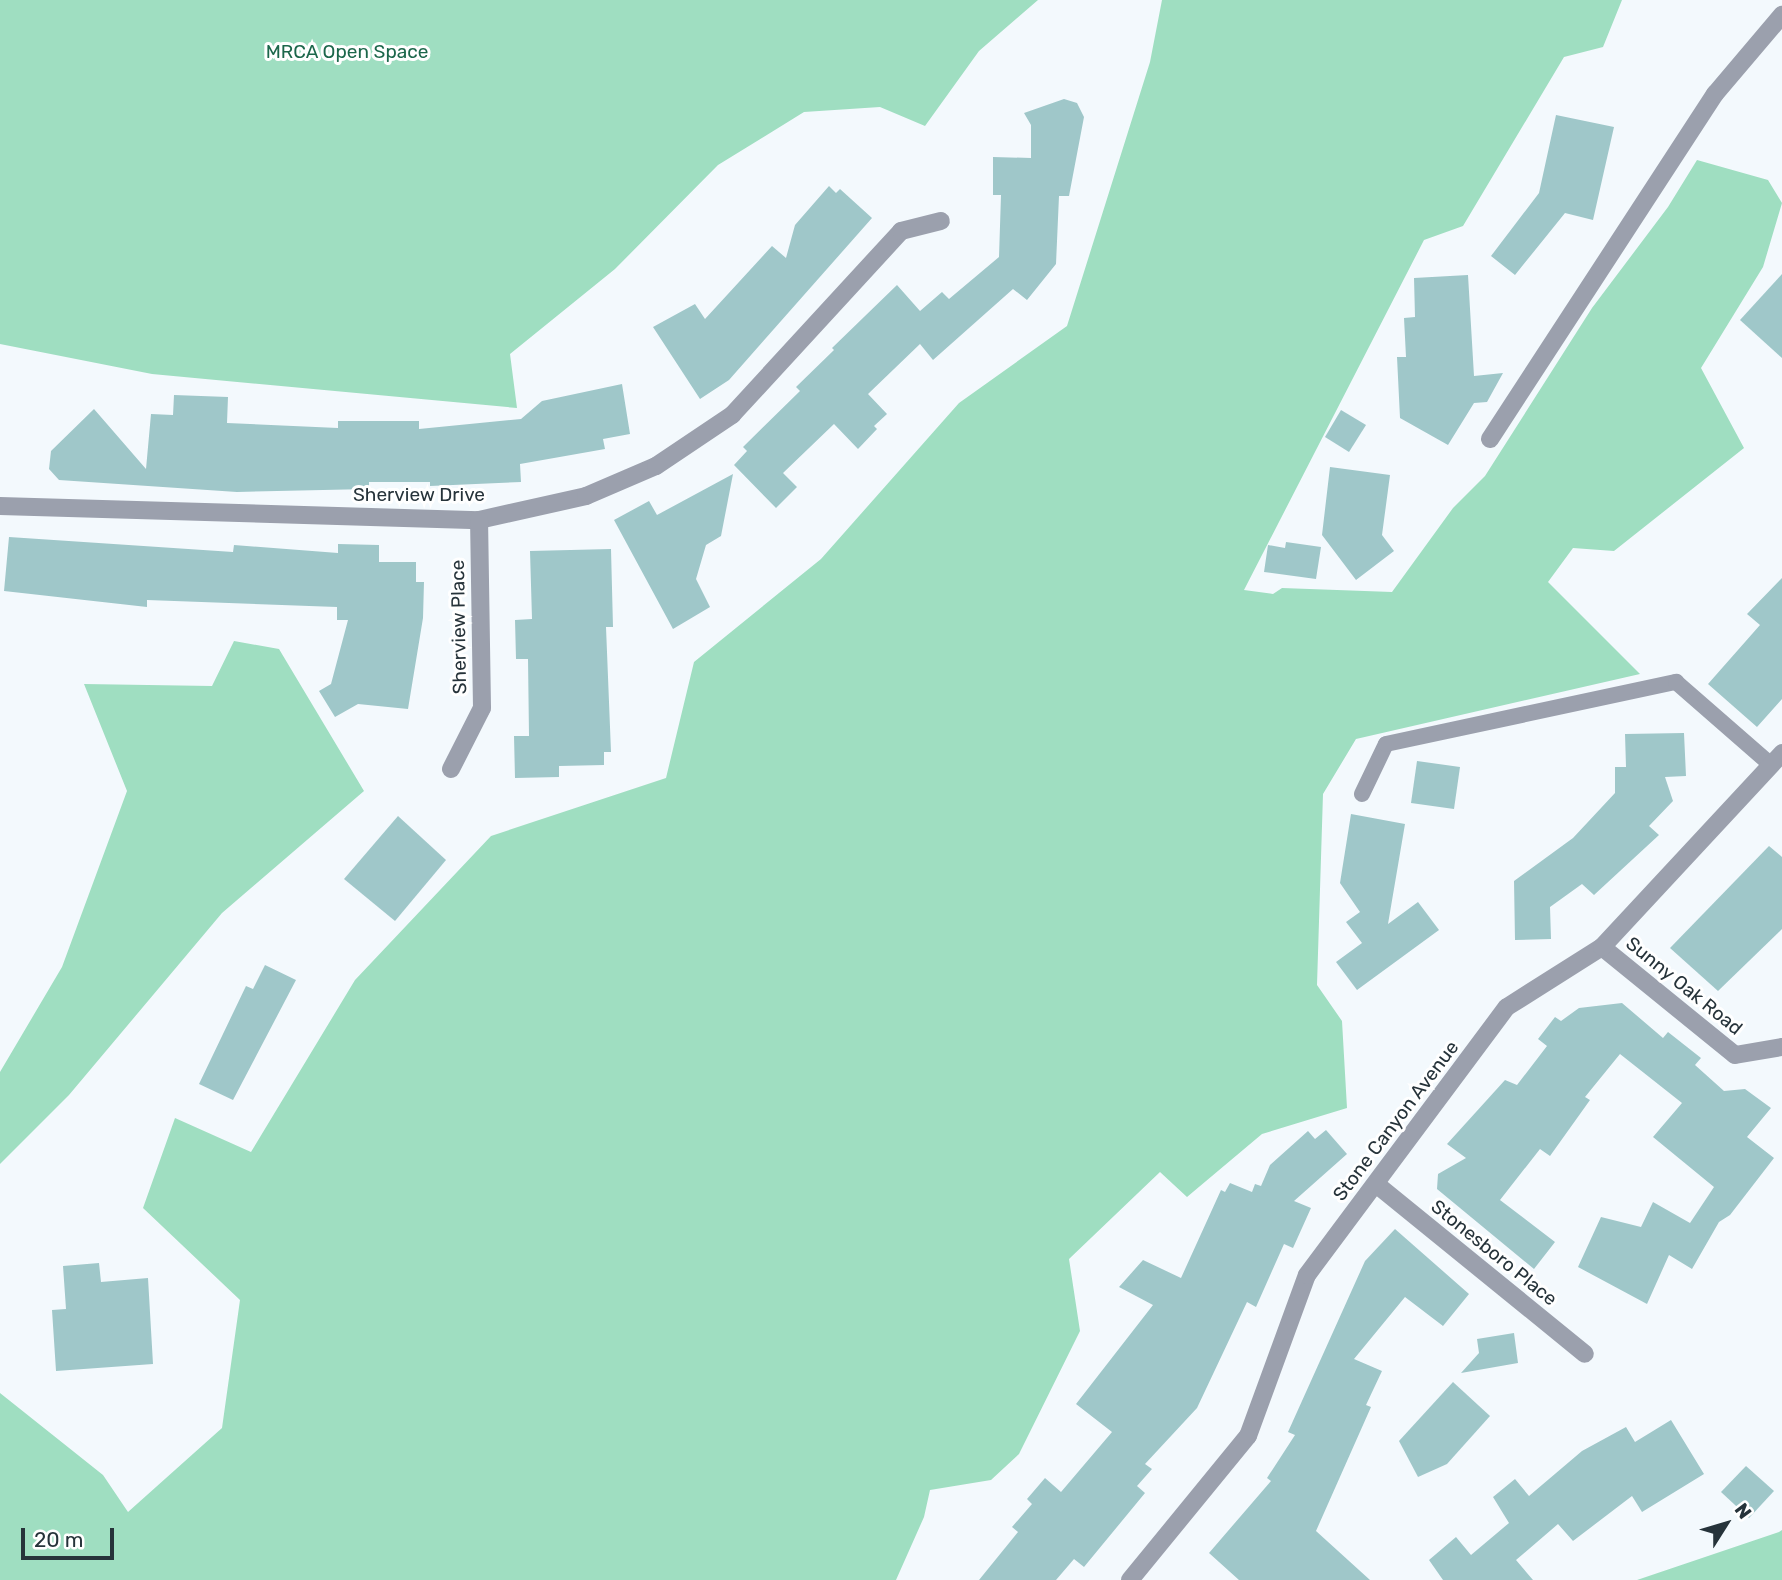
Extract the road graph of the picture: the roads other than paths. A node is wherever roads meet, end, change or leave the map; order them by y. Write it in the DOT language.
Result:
graph roads {
  1 [pos="1782,15"];
  2 [pos="941,221"];
  3 [pos="1490,439"];
  4 [pos="0,506"];
  5 [pos="479,520"];
  6 [pos="1777,759"];
  7 [pos="451,769"];
  8 [pos="1362,794"];
  9 [pos="1602,947"];
  10 [pos="1782,1047"];
  11 [pos="1376,1184"];
  12 [pos="1585,1354"];
  13 [pos="1130,1580"];
  1 -- 3 [label="street"];
  2 -- 5 [label="street, Sherview Drive"];
  4 -- 5 [label="street, Sherview Drive"];
  5 -- 7 [label="street, Sherview Place"];
  6 -- 8 [label="lane"];
  6 -- 9 [label="street, Stone Canyon Avenue"];
  9 -- 10 [label="street, Sunny Oak Road"];
  9 -- 11 [label="street, Stone Canyon Avenue"];
  11 -- 12 [label="street, Stonesboro Place"];
  11 -- 13 [label="street, Stone Canyon Avenue"];
}
